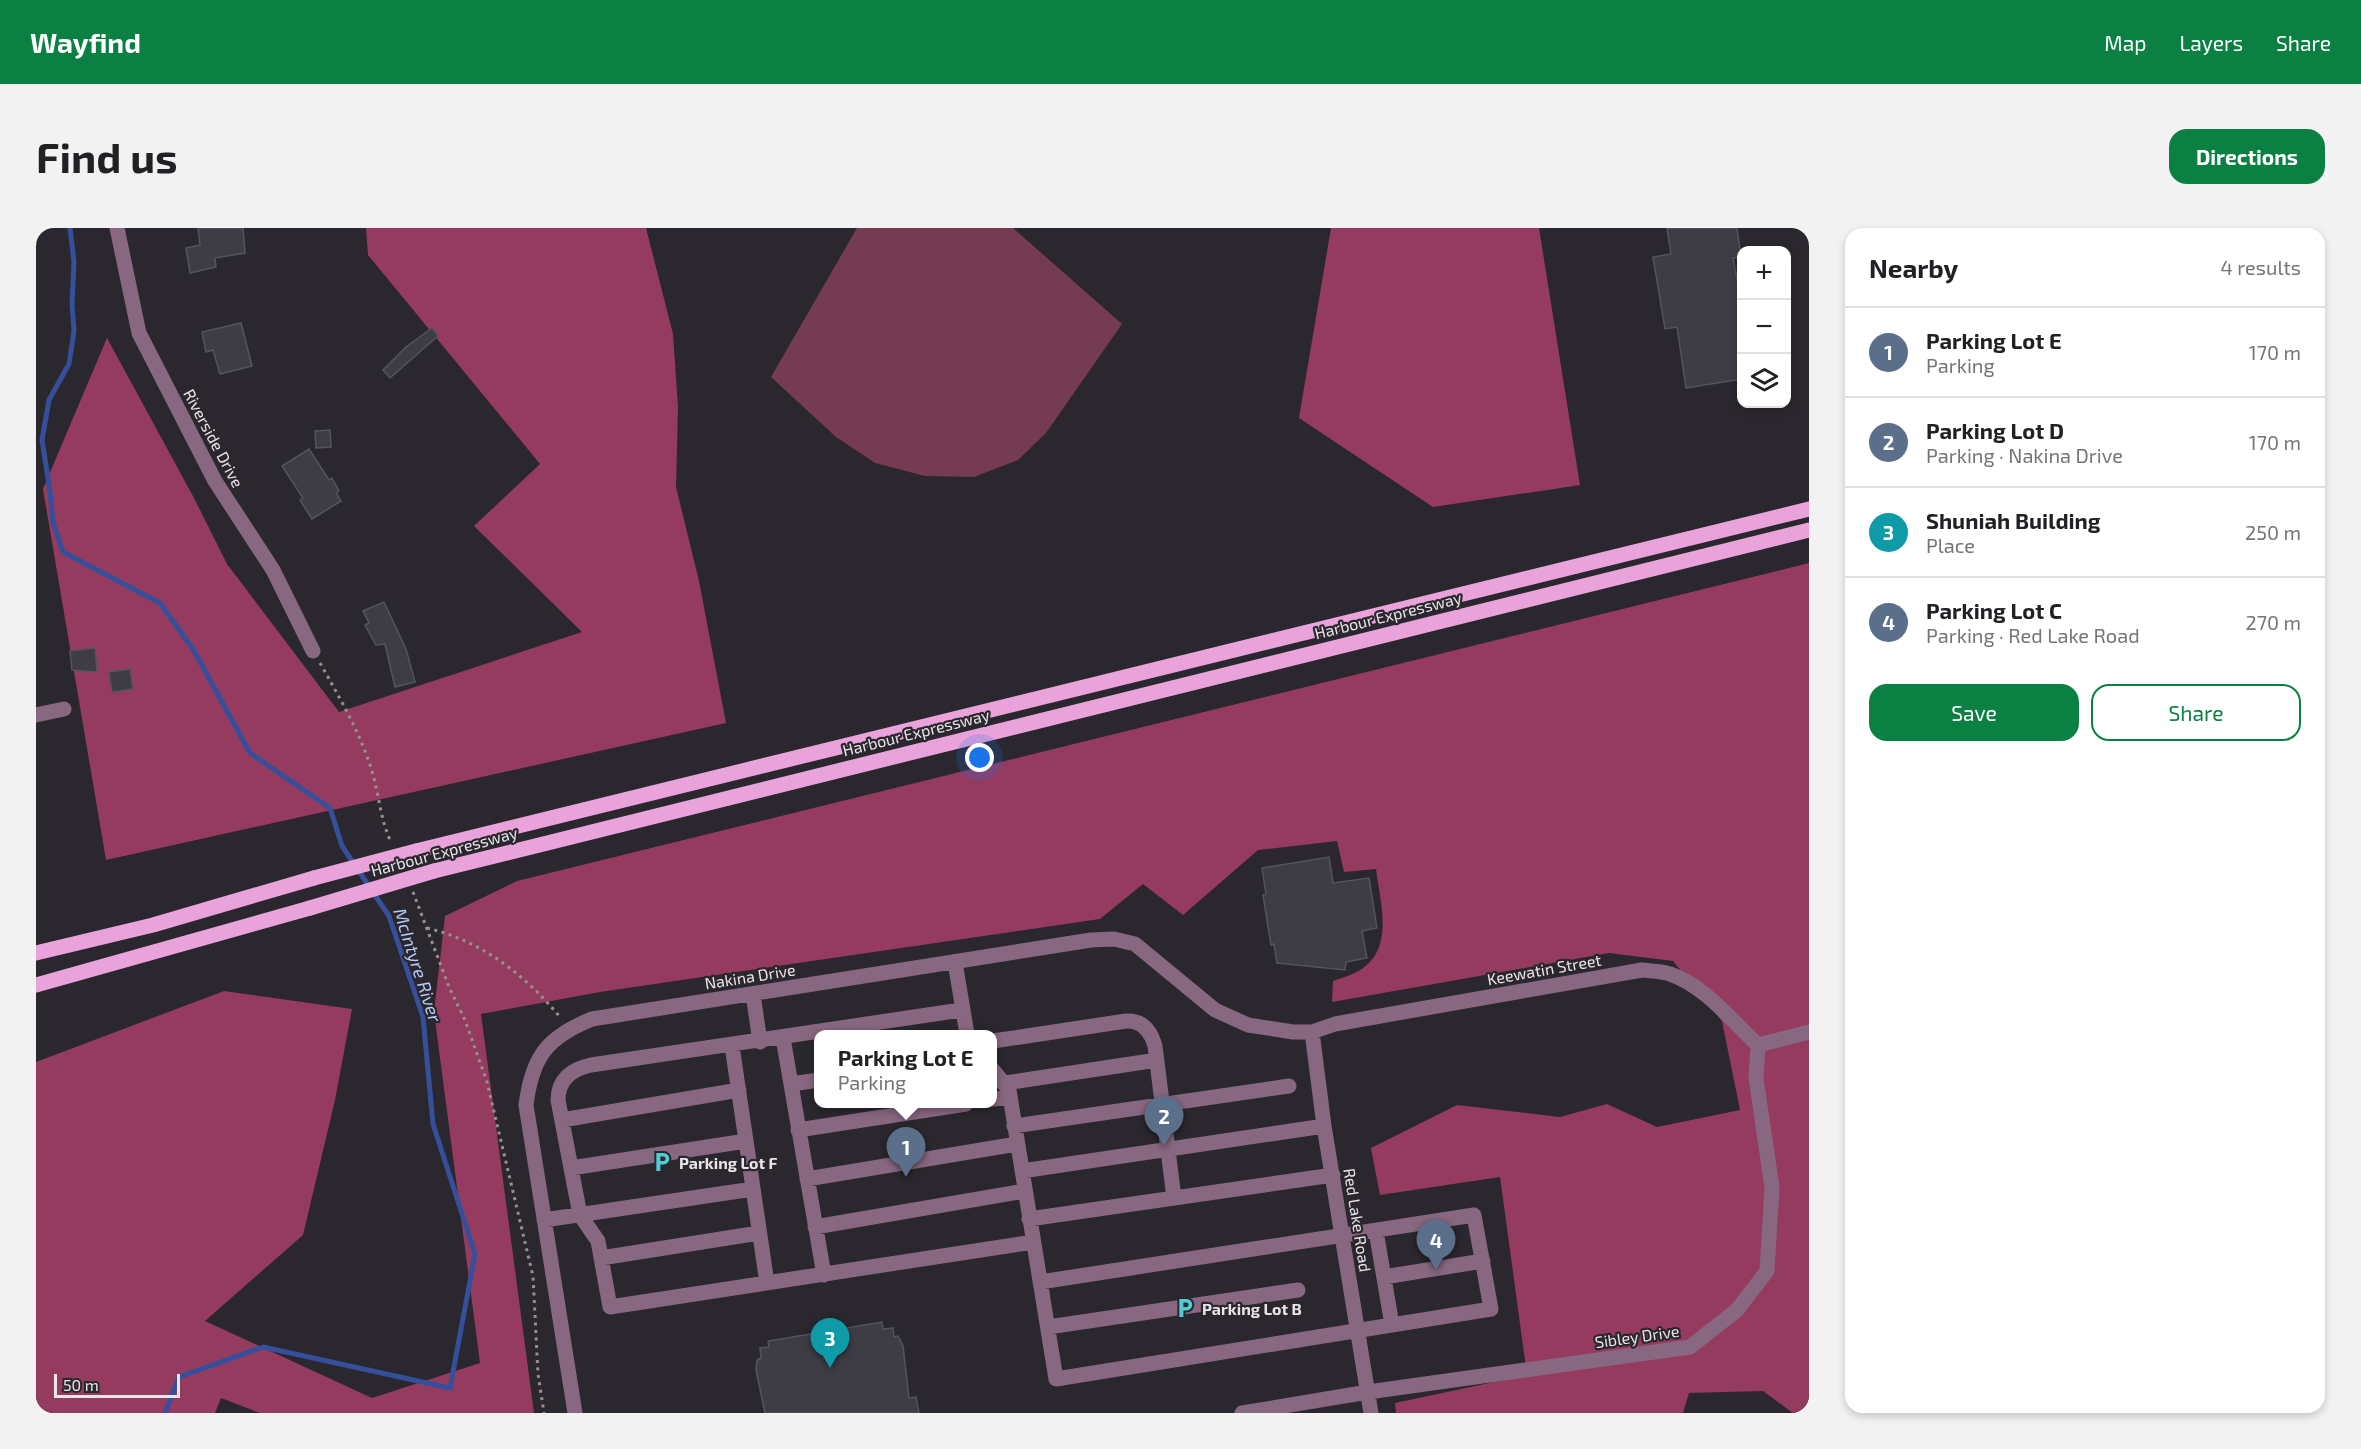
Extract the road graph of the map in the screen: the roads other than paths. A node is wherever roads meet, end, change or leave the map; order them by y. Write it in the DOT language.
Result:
graph roads {
  1 [pos="117,228"];
  2 [pos="1809,509"];
  3 [pos="1809,530"];
  4 [pos="313,651"];
  5 [pos="64,709"];
  6 [pos="36,715"];
  7 [pos="36,953"];
  8 [pos="955,962"];
  9 [pos="36,985"];
  10 [pos="753,993"];
  11 [pos="961,1010"];
  12 [pos="834,1030"];
  13 [pos="966,1030"];
  14 [pos="1312,1032"];
  15 [pos="1809,1032"];
  16 [pos="814,1033"];
  17 [pos="783,1038"];
  18 [pos="997,1040"];
  19 [pos="760,1042"];
  20 [pos="732,1046"];
  21 [pos="1758,1046"];
  22 [pos="1157,1060"];
  23 [pos="997,1076"];
  24 [pos="814,1081"];
  25 [pos="791,1084"];
  26 [pos="1289,1086"];
  27 [pos="739,1090"];
  28 [pos="1007,1090"];
  29 [pos="997,1096"];
  30 [pos="1162,1105"];
  31 [pos="940,1108"];
  32 [pos="562,1120"];
  33 [pos="1014,1126"];
  34 [pos="1324,1126"];
  35 [pos="798,1130"];
  36 [pos="746,1141"];
  37 [pos="1017,1144"];
  38 [pos="1167,1149"];
  39 [pos="572,1168"];
  40 [pos="1022,1171"];
  41 [pos="1333,1175"];
  42 [pos="807,1179"];
  43 [pos="753,1189"];
  44 [pos="1025,1191"];
  45 [pos="1174,1198"];
  46 [pos="580,1215"];
  47 [pos="1029,1219"];
  48 [pos="544,1220"];
  49 [pos="815,1227"];
  50 [pos="1376,1231"];
  51 [pos="759,1233"];
  52 [pos="1343,1236"];
  53 [pos="1033,1242"];
  54 [pos="601,1258"];
  55 [pos="1483,1261"];
  56 [pos="824,1275"];
  57 [pos="1384,1276"];
  58 [pos="1040,1282"];
  59 [pos="767,1283"];
  60 [pos="1298,1290"];
  61 [pos="1392,1325"];
  62 [pos="1048,1328"];
  63 [pos="1358,1330"];
  64 [pos="1368,1392"];
  65 [pos="575,1413"];
  66 [pos="1242,1413"];
  67 [pos="1371,1413"];
  1 -- 4 [label="street, Riverside Drive"];
  2 -- 7 [label="main road, Harbour Expressway, bridge"];
  3 -- 9 [label="main road, Harbour Expressway, bridge"];
  5 -- 6 [label="street"];
  8 -- 10 [label="street, Nakina Drive"];
  8 -- 11 [label="street"];
  8 -- 14 [label="street, Nakina Drive"];
  10 -- 19 [label="street"];
  10 -- 48 [label="street, Nakina Drive"];
  11 -- 12 [label="street"];
  11 -- 13 [label="street"];
  14 -- 21 [label="street, Keewatin Street"];
  14 -- 34 [label="street, Red Lake Road"];
  15 -- 21 [label="street"];
  16 -- 17 [label="street"];
  17 -- 19 [label="street"];
  17 -- 25 [label="street"];
  18 -- 22 [label="street"];
  19 -- 20 [label="street"];
  20 -- 27 [label="street"];
  20 -- 32 [label="street"];
  21 -- 64 [label="street, Sibley Drive"];
  22 -- 28 [label="street"];
  22 -- 30 [label="street"];
  23 -- 28 [label="street"];
  24 -- 25 [label="street"];
  25 -- 35 [label="street"];
  26 -- 30 [label="street"];
  27 -- 32 [label="street"];
  27 -- 36 [label="street"];
  28 -- 29 [label="street"];
  28 -- 33 [label="street"];
  30 -- 33 [label="street"];
  30 -- 38 [label="street"];
  31 -- 35 [label="street"];
  32 -- 39 [label="street"];
  33 -- 37 [label="street"];
  34 -- 38 [label="street"];
  34 -- 41 [label="street, Red Lake Road"];
  35 -- 42 [label="street"];
  36 -- 39 [label="street"];
  36 -- 43 [label="street"];
  37 -- 40 [label="street"];
  37 -- 42 [label="street"];
  38 -- 40 [label="street"];
  38 -- 45 [label="street"];
  39 -- 46 [label="street"];
  40 -- 44 [label="street"];
  41 -- 45 [label="street"];
  41 -- 52 [label="street, Red Lake Road"];
  42 -- 49 [label="street"];
  43 -- 46 [label="street"];
  43 -- 51 [label="street"];
  44 -- 47 [label="street"];
  44 -- 49 [label="street"];
  45 -- 47 [label="street"];
  46 -- 48 [label="street"];
  46 -- 54 [label="street"];
  47 -- 53 [label="street"];
  48 -- 65 [label="street, Nakina Drive"];
  49 -- 56 [label="street"];
  50 -- 52 [label="street"];
  50 -- 55 [label="street"];
  50 -- 57 [label="street"];
  51 -- 54 [label="street"];
  51 -- 59 [label="street"];
  52 -- 58 [label="street"];
  52 -- 63 [label="street, Red Lake Road"];
  53 -- 56 [label="street"];
  53 -- 58 [label="street"];
  54 -- 59 [label="street"];
  55 -- 57 [label="street"];
  55 -- 61 [label="street"];
  56 -- 59 [label="street"];
  57 -- 61 [label="street"];
  58 -- 62 [label="street"];
  60 -- 62 [label="street"];
  61 -- 63 [label="street"];
  62 -- 63 [label="street"];
  63 -- 64 [label="street, Red Lake Road"];
  64 -- 66 [label="street, Sibley Drive"];
  64 -- 67 [label="street, Red Lake Road"];
}
